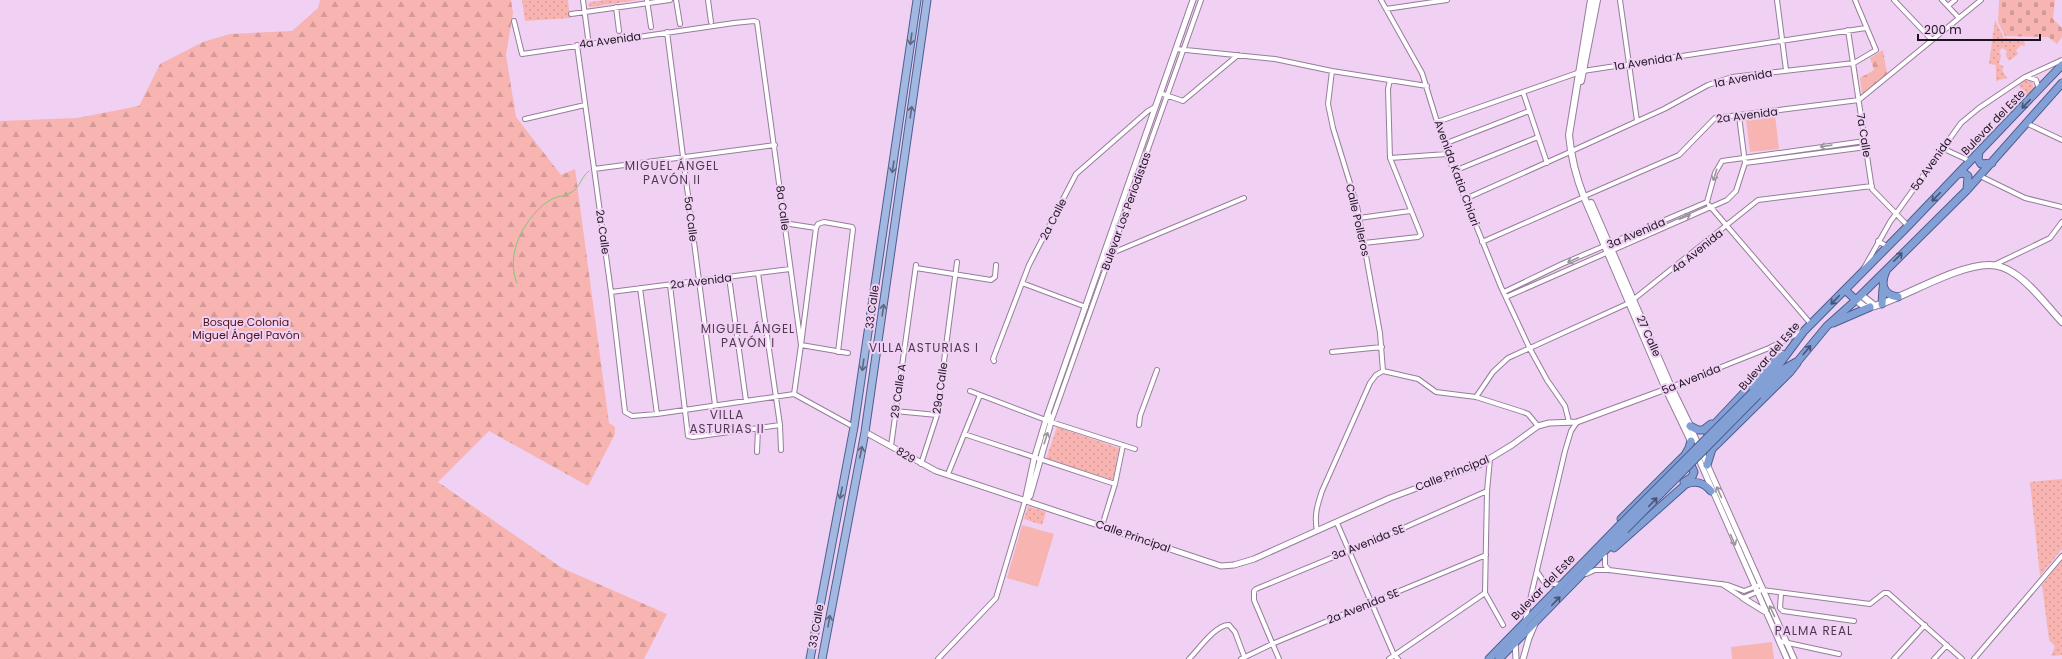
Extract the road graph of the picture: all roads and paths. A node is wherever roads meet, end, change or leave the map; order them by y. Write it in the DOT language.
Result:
graph roads {
  1 [pos="583,0"];
  2 [pos="670,0"];
  3 [pos="676,0"];
  4 [pos="708,0"];
  5 [pos="917,0"];
  6 [pos="927,0"];
  7 [pos="1193,0"];
  8 [pos="1202,0"];
  9 [pos="1381,0"];
  10 [pos="1447,0"];
  11 [pos="1591,0"];
  12 [pos="1597,0"];
  13 [pos="1620,0"];
  14 [pos="1777,0"];
  15 [pos="1854,0"];
  16 [pos="1894,0"];
  17 [pos="1942,0"];
  18 [pos="1955,0"];
  19 [pos="1981,0"];
  20 [pos="648,2"];
  21 [pos="1948,6"];
  22 [pos="616,7"];
  23 [pos="1386,9"];
  24 [pos="585,12"];
  25 [pos="571,14"];
  26 [pos="1959,18"];
  27 [pos="514,21"];
  28 [pos="711,22"];
  29 [pos="757,22"];
  30 [pos="680,24"];
  31 [pos="651,27"];
  32 [pos="1866,28"];
  33 [pos="1848,30"];
  34 [pos="619,31"];
  35 [pos="667,32"];
  36 [pos="588,38"];
  37 [pos="1782,40"];
  38 [pos="1932,40"];
  39 [pos="577,45"];
  40 [pos="1176,49"];
  41 [pos="1184,51"];
  42 [pos="1239,54"];
  43 [pos="2062,60"];
  44 [pos="1854,63"];
  45 [pos="1629,64"];
  46 [pos="2062,65"];
  47 [pos="1786,70"];
  48 [pos="1332,71"];
  49 [pos="1580,72"];
  50 [pos="2025,77"];
  51 [pos="1390,80"];
  52 [pos="2062,82"];
  53 [pos="1427,86"];
  54 [pos="2038,91"];
  55 [pos="1523,92"];
  56 [pos="1160,93"];
  57 [pos="1167,96"];
  58 [pos="1859,100"];
  59 [pos="586,105"];
  60 [pos="1155,107"];
  61 [pos="1530,111"];
  62 [pos="1739,116"];
  63 [pos="525,119"];
  64 [pos="1637,121"];
  65 [pos="1437,122"];
  66 [pos="2026,122"];
  67 [pos="1538,137"];
  68 [pos="2062,140"];
  69 [pos="1865,141"];
  70 [pos="1444,144"];
  71 [pos="775,145"];
  72 [pos="1866,147"];
  73 [pos="1942,148"];
  74 [pos="1572,151"];
  75 [pos="1979,152"];
  76 [pos="1447,154"];
  77 [pos="683,157"];
  78 [pos="1744,157"];
  79 [pos="1390,158"];
  80 [pos="1970,161"];
  81 [pos="1547,163"];
  82 [pos="1745,163"];
  83 [pos="1992,163"];
  84 [pos="594,169"];
  85 [pos="1454,171"];
  86 [pos="1958,174"];
  87 [pos="1980,176"];
  88 [pos="1872,186"];
  89 [pos="1967,190"];
  90 [pos="1586,196"];
  91 [pos="1244,198"];
  92 [pos="1465,199"];
  93 [pos="1707,202"];
  94 [pos="1710,207"];
  95 [pos="2062,207"];
  96 [pos="1410,211"];
  97 [pos="1897,213"];
  98 [pos="1359,218"];
  99 [pos="2062,222"];
  100 [pos="790,224"];
  101 [pos="1728,226"];
  102 [pos="1908,226"];
  103 [pos="816,228"];
  104 [pos="1878,240"];
  105 [pos="1482,242"];
  106 [pos="1364,243"];
  107 [pos="1888,247"];
  108 [pos="1608,248"];
  109 [pos="1104,253"];
  110 [pos="1111,253"];
  111 [pos="957,262"];
  112 [pos="996,265"];
  113 [pos="1994,265"];
  114 [pos="1888,267"];
  115 [pos="790,269"];
  116 [pos="758,273"];
  117 [pos="1861,274"];
  118 [pos="955,275"];
  119 [pos="729,277"];
  120 [pos="699,281"];
  121 [pos="1022,283"];
  122 [pos="670,285"];
  123 [pos="1883,287"];
  124 [pos="640,288"];
  125 [pos="1845,290"];
  126 [pos="611,292"];
  127 [pos="1504,292"];
  128 [pos="1506,297"];
  129 [pos="1898,297"];
  130 [pos="1859,298"];
  131 [pos="1631,302"];
  132 [pos="1882,304"];
  133 [pos="1086,307"];
  134 [pos="1872,307"];
  135 [pos="2062,322"];
  136 [pos="1812,324"];
  137 [pos="1827,326"];
  138 [pos="1804,331"];
  139 [pos="801,345"];
  140 [pos="1382,347"];
  141 [pos="1530,348"];
  142 [pos="1769,348"];
  143 [pos="838,352"];
  144 [pos="1332,352"];
  145 [pos="848,353"];
  146 [pos="1785,354"];
  147 [pos="994,361"];
  148 [pos="1798,361"];
  149 [pos="1157,370"];
  150 [pos="1383,371"];
  151 [pos="1669,388"];
  152 [pos="970,391"];
  153 [pos="794,394"];
  154 [pos="1756,394"];
  155 [pos="980,395"];
  156 [pos="776,397"];
  157 [pos="1476,397"];
  158 [pos="746,401"];
  159 [pos="715,405"];
  160 [pos="685,410"];
  161 [pos="896,410"];
  162 [pos="1725,413"];
  163 [pos="657,414"];
  164 [pos="936,415"];
  165 [pos="1049,422"];
  166 [pos="1569,422"];
  167 [pos="1577,422"];
  168 [pos="780,425"];
  169 [pos="1139,425"];
  170 [pos="1538,426"];
  171 [pos="1690,426"];
  172 [pos="854,427"];
  173 [pos="758,428"];
  174 [pos="865,432"];
  175 [pos="964,434"];
  176 [pos="1691,441"];
  177 [pos="1719,441"];
  178 [pos="891,446"];
  179 [pos="1123,446"];
  180 [pos="1135,449"];
  181 [pos="781,450"];
  182 [pos="757,452"];
  183 [pos="1490,459"];
  184 [pos="1036,460"];
  185 [pos="921,464"];
  186 [pos="1707,465"];
  187 [pos="1672,466"];
  188 [pos="948,474"];
  189 [pos="1115,484"];
  190 [pos="1487,491"];
  191 [pos="1712,491"];
  192 [pos="1025,501"];
  193 [pos="1654,512"];
  194 [pos="1337,523"];
  195 [pos="1102,526"];
  196 [pos="1623,527"];
  197 [pos="1317,531"];
  198 [pos="1349,550"];
  199 [pos="1486,555"];
  200 [pos="1605,556"];
  201 [pos="2062,556"];
  202 [pos="1576,568"];
  203 [pos="1609,570"];
  204 [pos="1538,573"];
  205 [pos="1586,574"];
  206 [pos="1576,580"];
  207 [pos="1722,584"];
  208 [pos="1560,585"];
  209 [pos="1761,588"];
  210 [pos="1756,590"];
  211 [pos="1485,593"];
  212 [pos="1781,593"];
  213 [pos="1743,598"];
  214 [pos="1372,602"];
  215 [pos="1766,612"];
  216 [pos="1538,620"];
  217 [pos="1525,621"];
  218 [pos="1854,621"];
  219 [pos="1503,625"];
  220 [pos="1925,625"];
  221 [pos="1514,632"];
  222 [pos="1779,642"];
  223 [pos="1515,643"];
  224 [pos="1787,643"];
  225 [pos="1272,644"];
  226 [pos="1947,645"];
  227 [pos="1839,654"];
  228 [pos="1396,657"];
  229 [pos="1243,658"];
  230 [pos="810,659"];
  231 [pos="822,659"];
  232 [pos="938,659"];
  233 [pos="1189,659"];
  234 [pos="1279,659"];
  235 [pos="1389,659"];
  236 [pos="1489,659"];
  237 [pos="1499,659"];
  238 [pos="1516,659"];
  239 [pos="1523,659"];
  240 [pos="1787,659"];
  241 [pos="1794,659"];
  242 [pos="1894,659"];
  243 [pos="1934,659"];
  244 [pos="1962,659"];
  245 [pos="1974,659"];
  1 -- 24 [label="street"];
  2 -- 20 [label="street"];
  3 -- 30 [label="street"];
  4 -- 28 [label="street"];
  5 -- 172 [label="main road, 33 Calle, one-way"];
  174 -- 6 [label="main road, 33 Calle, one-way"];
  7 -- 40 [label="street, Bulevar Los Periodistas"];
  8 -- 41 [label="street, Bulevar Los Periodistas"];
  9 -- 23 [label="street, Avenida Katia Chiari"];
  10 -- 23 [label="street"];
  11 -- 49 [label="main road, 27 Calle"];
  12 -- 49 [label="main road, 27 Calle"];
  13 -- 45 [label="street"];
  14 -- 37 [label="street"];
  15 -- 32 [label="street"];
  16 -- 38 [label="street"];
  17 -- 21 [label="street"];
  18 -- 21 [label="street"];
  19 -- 26 [label="street"];
  20 -- 22 [label="street"];
  20 -- 31 [label="street"];
  21 -- 26 [label="street"];
  22 -- 24 [label="street"];
  22 -- 34 [label="street"];
  23 -- 53 [label="street, Avenida Katia Chiari"];
  24 -- 25 [label="street"];
  24 -- 36 [label="street"];
  26 -- 38 [label="street"];
  27 -- 39 [label="street, 4a Avenida"];
  29 -- 35 [label="street, 4a Avenida"];
  29 -- 71 [label="street, 8a Calle"];
  32 -- 33 [label="street, 1a Avenida A"];
  32 -- 44 [label="street, 1a Avenida"];
  33 -- 37 [label="street, 1a Avenida A"];
  33 -- 44 [label="street, 7a Calle"];
  35 -- 39 [label="street, 4a Avenida"];
  35 -- 77 [label="street, 5a Calle"];
  37 -- 45 [label="street, 1a Avenida A"];
  37 -- 47 [label="street"];
  38 -- 58 [label="street"];
  39 -- 59 [label="street, 2a Calle"];
  40 -- 41 [label="street"];
  40 -- 56 [label="street, Bulevar Los Periodistas"];
  41 -- 42 [label="street"];
  41 -- 57 [label="street, Bulevar Los Periodistas"];
  42 -- 48 [label="street"];
  42 -- 57 [label="street"];
  43 -- 50 [label="street, 5a Avenida"];
  44 -- 47 [label="street, 1a Avenida"];
  44 -- 58 [label="street, 7a Calle"];
  45 -- 49 [label="street, 1a Avenida A"];
  45 -- 64 [label="street"];
  46 -- 54 [label="highway, Bulevar del Este"];
  47 -- 64 [label="street, 1a Avenida"];
  48 -- 51 [label="street"];
  48 -- 98 [label="street, Calle Polleros"];
  49 -- 55 [label="street, 1a Avenida A"];
  49 -- 74 [label="main road, 27 Calle"];
  50 -- 54 [label="street"];
  50 -- 73 [label="street, 5a Avenida"];
  51 -- 53 [label="street"];
  51 -- 79 [label="street"];
  52 -- 66 [label="highway, Bulevar del Este"];
  53 -- 65 [label="street, Avenida Katia Chiari"];
  54 -- 75 [label="highway, Bulevar del Este, one-way"];
  55 -- 61 [label="street"];
  55 -- 65 [label="street, 1a Avenida A"];
  56 -- 57 [label="street"];
  56 -- 60 [label="street, Bulevar Los Periodistas"];
  57 -- 110 [label="street, Bulevar Los Periodistas"];
  58 -- 62 [label="street, 2a Avenida"];
  58 -- 69 [label="street, 7a Calle"];
  59 -- 63 [label="street"];
  59 -- 84 [label="street, 2a Calle"];
  60 -- 109 [label="street, Bulevar Los Periodistas"];
  60 -- 121 [label="street, 2a Calle"];
  61 -- 67 [label="street"];
  61 -- 70 [label="street"];
  62 -- 78 [label="street"];
  62 -- 90 [label="street, 2a Avenida"];
  64 -- 74 [label="street, 1a Avenida"];
  65 -- 70 [label="street, Avenida Katia Chiari"];
  66 -- 68 [label="street"];
  66 -- 83 [label="highway, Bulevar del Este"];
  67 -- 81 [label="street"];
  67 -- 85 [label="street"];
  69 -- 72 [label="street, 7a Calle"];
  69 -- 78 [label="street, one-way"];
  70 -- 76 [label="street, Avenida Katia Chiari"];
  71 -- 77 [label="street"];
  71 -- 115 [label="street, 8a Calle"];
  72 -- 82 [label="street"];
  72 -- 88 [label="street, 7a Calle"];
  73 -- 80 [label="street"];
  73 -- 97 [label="street, 5a Avenida"];
  74 -- 81 [label="street, 1a Avenida"];
  74 -- 90 [label="main road, 27 Calle"];
  75 -- 80 [label="highway, Bulevar del Este"];
  75 -- 83 [label="highway"];
  76 -- 79 [label="street"];
  76 -- 85 [label="street, Avenida Katia Chiari"];
  77 -- 84 [label="street"];
  77 -- 120 [label="street, 5a Calle"];
  78 -- 82 [label="street, 3a Avenida"];
  78 -- 93 [label="street, one-way"];
  79 -- 96 [label="street"];
  80 -- 86 [label="highway, Bulevar del Este"];
  81 -- 92 [label="street, 1a Avenida"];
  82 -- 94 [label="street, 3a Avenida"];
  83 -- 87 [label="highway, Bulevar del Este"];
  84 -- 126 [label="street, 2a Calle"];
  85 -- 92 [label="street, Avenida Katia Chiari"];
  86 -- 89 [label="highway"];
  86 -- 102 [label="highway, Bulevar del Este, one-way"];
  87 -- 89 [label="highway, Bulevar del Este"];
  87 -- 95 [label="street"];
  88 -- 97 [label="street, 7a Calle"];
  88 -- 101 [label="street, 4a Avenida"];
  114 -- 89 [label="highway, Bulevar del Este, one-way"];
  90 -- 105 [label="street, 2a Avenida"];
  90 -- 108 [label="main road, 27 Calle"];
  91 -- 110 [label="street"];
  92 -- 105 [label="street, Avenida Katia Chiari"];
  93 -- 94 [label="street"];
  93 -- 108 [label="street, 3a Avenida"];
  94 -- 101 [label="street"];
  108 -- 94 [label="street, 3a Avenida, one-way"];
  96 -- 98 [label="street"];
  96 -- 106 [label="street"];
  97 -- 102 [label="street, 7a Calle"];
  97 -- 104 [label="street, 5a Avenida"];
  98 -- 106 [label="street, Calle Polleros"];
  99 -- 113 [label="street"];
  100 -- 103 [label="street"];
  101 -- 131 [label="street, 4a Avenida"];
  101 -- 136 [label="street"];
  102 -- 107 [label="highway, Bulevar del Este"];
  103 -- 139 [label="street"];
  103 -- 143 [label="street"];
  104 -- 107 [label="street"];
  104 -- 117 [label="street, 5a Avenida"];
  105 -- 127 [label="street, Avenida Katia Chiari"];
  106 -- 140 [label="street, Calle Polleros"];
  107 -- 117 [label="highway, Bulevar del Este"];
  108 -- 127 [label="street, 3a Avenida, one-way"];
  108 -- 128 [label="street, 3a Avenida"];
  108 -- 131 [label="main road, 27 Calle"];
  109 -- 110 [label="street"];
  109 -- 133 [label="street, Bulevar Los Periodistas"];
  110 -- 165 [label="street, Bulevar Los Periodistas"];
  111 -- 118 [label="street, 29a Calle"];
  112 -- 118 [label="street"];
  113 -- 129 [label="main road"];
  113 -- 135 [label="main road"];
  114 -- 123 [label="highway"];
  114 -- 130 [label="highway, Bulevar del Este"];
  115 -- 116 [label="street, 2a Avenida"];
  115 -- 139 [label="street, 8a Calle"];
  116 -- 119 [label="street, 2a Avenida"];
  116 -- 156 [label="street"];
  117 -- 125 [label="highway, Bulevar del Este"];
  118 -- 161 [label="street, 29 Calle A"];
  118 -- 164 [label="street, 29a Calle"];
  119 -- 120 [label="street, 2a Avenida"];
  119 -- 158 [label="street"];
  120 -- 122 [label="street, 2a Avenida"];
  120 -- 159 [label="street, 5a Calle"];
  121 -- 133 [label="street"];
  121 -- 147 [label="street, 2a Calle"];
  122 -- 124 [label="street, 2a Avenida"];
  122 -- 160 [label="street"];
  123 -- 129 [label="highway"];
  123 -- 132 [label="highway"];
  124 -- 126 [label="street, 2a Avenida"];
  124 -- 163 [label="street"];
  125 -- 130 [label="highway"];
  125 -- 136 [label="highway, Bulevar del Este, one-way"];
  126 -- 163 [label="street, 2a Calle"];
  127 -- 128 [label="street, Avenida Katia Chiari"];
  128 -- 141 [label="street, Avenida Katia Chiari"];
  129 -- 132 [label="main road"];
  130 -- 134 [label="main road"];
  130 -- 137 [label="highway, Bulevar del Este"];
  131 -- 141 [label="street, 4a Avenida"];
  131 -- 151 [label="main road, 27 Calle"];
  132 -- 134 [label="main road"];
  133 -- 165 [label="street, Bulevar Los Periodistas"];
  134 -- 137 [label="highway"];
  136 -- 138 [label="highway, Bulevar del Este"];
  148 -- 137 [label="highway, Bulevar del Este, one-way"];
  138 -- 142 [label="street, 5a Avenida"];
  138 -- 146 [label="highway, Bulevar del Este"];
  139 -- 143 [label="street"];
  139 -- 153 [label="street, 8a Calle"];
  140 -- 144 [label="street"];
  140 -- 150 [label="street, Calle Polleros"];
  141 -- 157 [label="street, 4a Avenida"];
  141 -- 166 [label="street, Avenida Katia Chiari"];
  142 -- 146 [label="street"];
  142 -- 151 [label="street, 5a Avenida"];
  143 -- 145 [label="street"];
  146 -- 154 [label="highway, Bulevar del Este"];
  146 -- 162 [label="highway"];
  148 -- 154 [label="highway, Bulevar del Este"];
  148 -- 177 [label="highway"];
  149 -- 169 [label="street"];
  150 -- 157 [label="street"];
  150 -- 197 [label="street"];
  151 -- 167 [label="street, 5a Avenida"];
  151 -- 171 [label="main road, 27 Calle"];
  151 -- 176 [label="main road, 27 Calle"];
  152 -- 155 [label="street"];
  153 -- 156 [label="street"];
  153 -- 172 [label="street"];
  154 -- 196 [label="highway, Bulevar del Este, bridge"];
  155 -- 165 [label="street"];
  155 -- 175 [label="street"];
  156 -- 158 [label="street"];
  156 -- 168 [label="street"];
  157 -- 170 [label="street"];
  158 -- 159 [label="street"];
  159 -- 160 [label="street"];
  160 -- 163 [label="street"];
  160 -- 173 [label="street"];
  161 -- 164 [label="street"];
  161 -- 178 [label="street, 29 Calle A"];
  162 -- 171 [label="highway"];
  162 -- 177 [label="highway"];
  164 -- 185 [label="street, 29a Calle"];
  165 -- 179 [label="street"];
  165 -- 184 [label="street, Bulevar Los Periodistas"];
  166 -- 167 [label="street, Calle Principal"];
  166 -- 170 [label="street, Calle Principal"];
  167 -- 204 [label="street"];
  168 -- 173 [label="street"];
  168 -- 181 [label="street"];
  170 -- 183 [label="street, Calle Principal"];
  171 -- 186 [label="street, 27 Calle"];
  172 -- 230 [label="main road, 33 Calle, one-way"];
  173 -- 182 [label="street"];
  174 -- 178 [label="street, 829"];
  231 -- 174 [label="main road, 33 Calle, one-way"];
  175 -- 184 [label="street"];
  175 -- 188 [label="street"];
  176 -- 187 [label="highway"];
  176 -- 191 [label="street, 27 Calle"];
  177 -- 186 [label="highway"];
  178 -- 185 [label="street, 829"];
  179 -- 180 [label="street"];
  179 -- 189 [label="street"];
  183 -- 190 [label="street"];
  183 -- 194 [label="street, Calle Principal"];
  184 -- 189 [label="street"];
  184 -- 192 [label="street, Bulevar Los Periodistas"];
  185 -- 188 [label="street, 829"];
  209 -- 186 [label="street, 27 Calle, one-way"];
  187 -- 193 [label="highway"];
  187 -- 202 [label="highway"];
  188 -- 192 [label="street, Calle Principal"];
  189 -- 195 [label="street"];
  190 -- 198 [label="street, 3a Avenida SE"];
  190 -- 199 [label="street"];
  191 -- 193 [label="highway"];
  191 -- 210 [label="street, 27 Calle, one-way"];
  192 -- 195 [label="street, Calle Principal"];
  192 -- 232 [label="street, Bulevar Los Periodistas"];
  193 -- 200 [label="highway"];
  194 -- 197 [label="street, Calle Principal"];
  194 -- 198 [label="street"];
  195 -- 197 [label="street, Calle Principal"];
  196 -- 202 [label="highway, Bulevar del Este"];
  196 -- 206 [label="highway, Bulevar del Este"];
  198 -- 214 [label="street"];
  198 -- 225 [label="street, 3a Avenida SE"];
  199 -- 211 [label="street"];
  199 -- 214 [label="street, 2a Avenida SE"];
  200 -- 203 [label="street"];
  200 -- 205 [label="highway"];
  201 -- 245 [label="street"];
  202 -- 208 [label="highway, Bulevar del Este"];
  203 -- 205 [label="street"];
  203 -- 207 [label="street"];
  204 -- 208 [label="street"];
  204 -- 217 [label="street"];
  205 -- 206 [label="highway"];
  216 -- 206 [label="highway, Bulevar del Este, one-way"];
  207 -- 210 [label="street"];
  207 -- 213 [label="street"];
  208 -- 217 [label="highway, Bulevar del Este"];
  209 -- 210 [label="street"];
  209 -- 212 [label="street"];
  224 -- 209 [label="street, 27 Calle, one-way"];
  210 -- 213 [label="street"];
  210 -- 215 [label="street, 27 Calle"];
  211 -- 219 [label="street"];
  211 -- 228 [label="street"];
  212 -- 218 [label="street"];
  212 -- 220 [label="street"];
  213 -- 215 [label="street"];
  214 -- 225 [label="street, 2a Avenida SE"];
  214 -- 228 [label="street"];
  215 -- 222 [label="street, 27 Calle"];
  216 -- 223 [label="highway, Bulevar del Este"];
  216 -- 239 [label="street"];
  217 -- 221 [label="highway, Bulevar del Este"];
  220 -- 226 [label="street"];
  220 -- 242 [label="street"];
  221 -- 223 [label="street"];
  221 -- 236 [label="highway, Bulevar del Este"];
  222 -- 224 [label="street"];
  222 -- 240 [label="street, 27 Calle"];
  223 -- 237 [label="highway, Bulevar del Este"];
  223 -- 238 [label="street"];
  224 -- 227 [label="street"];
  224 -- 241 [label="street, 27 Calle"];
  225 -- 229 [label="street, 2a Avenida SE"];
  225 -- 234 [label="street"];
  226 -- 243 [label="street"];
  226 -- 244 [label="street"];
  228 -- 235 [label="street"];
  229 -- 233 [label="street"];
}
